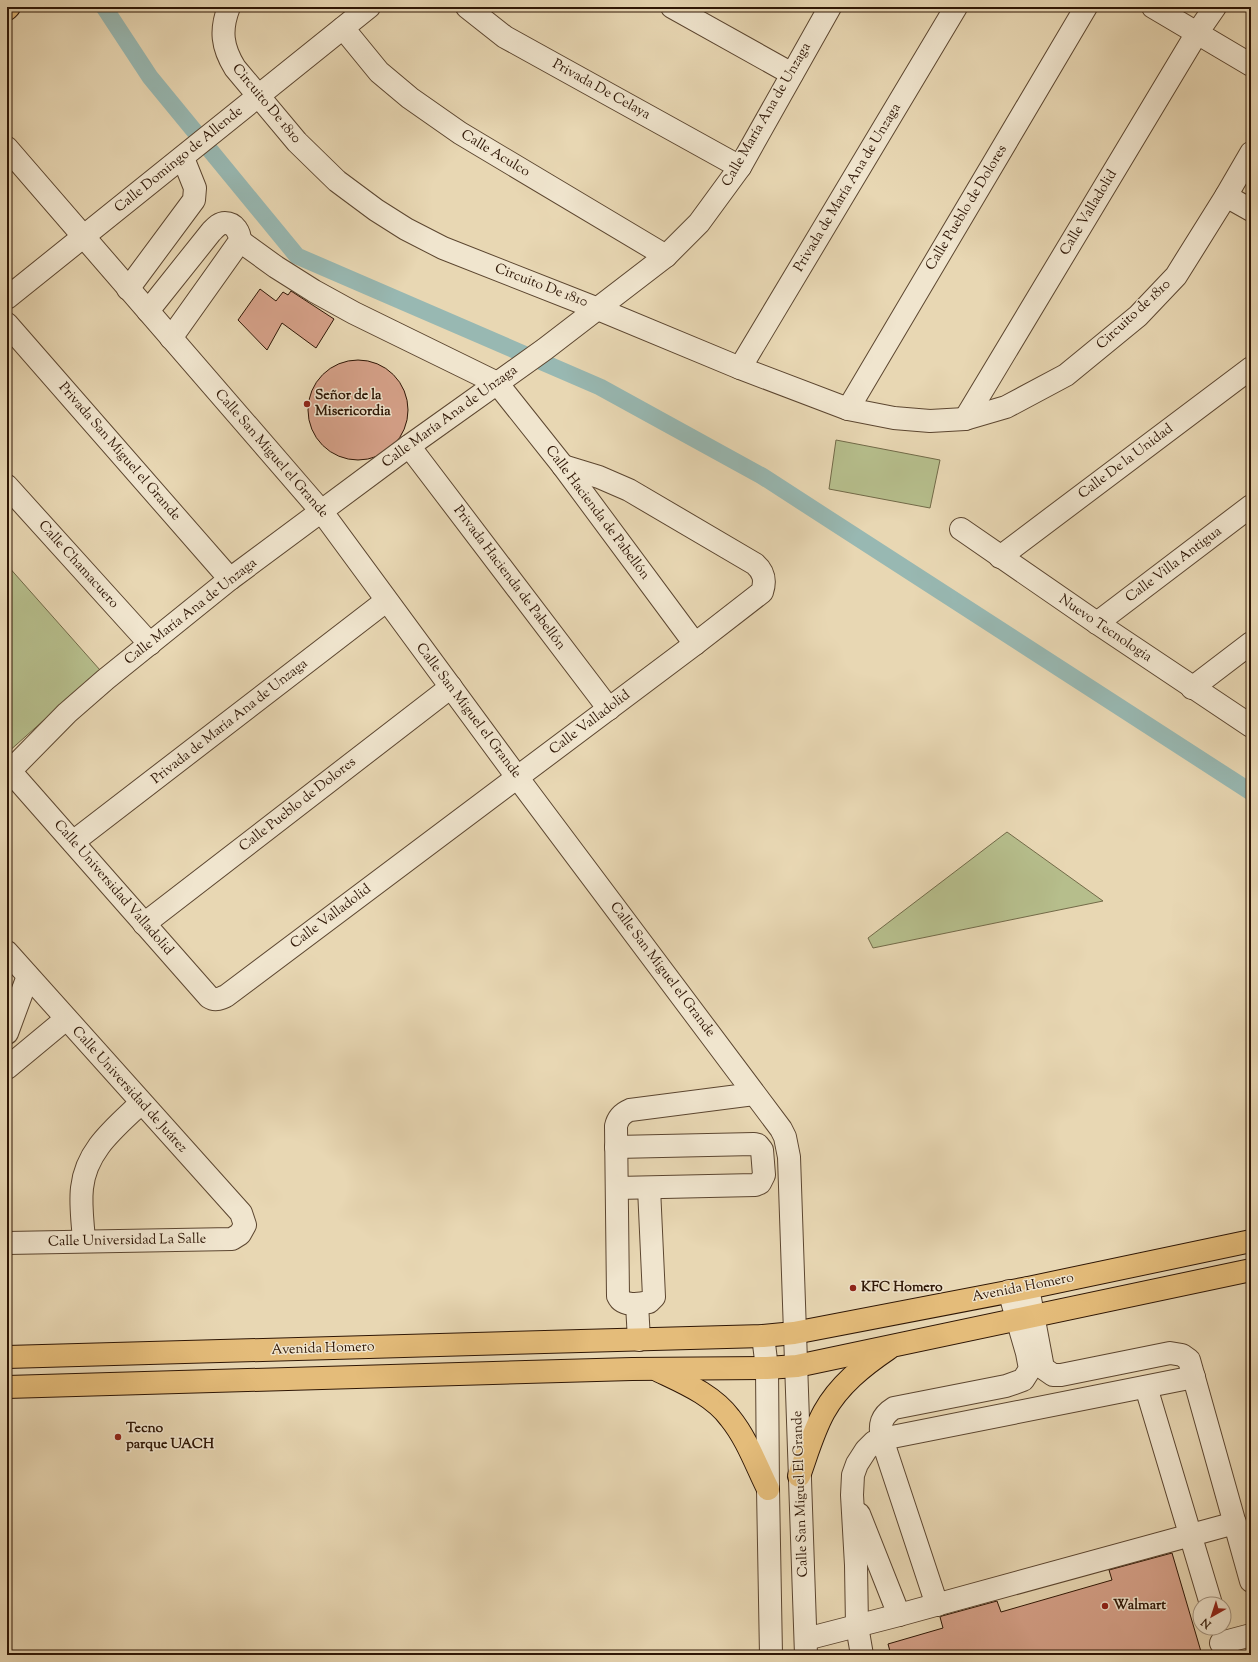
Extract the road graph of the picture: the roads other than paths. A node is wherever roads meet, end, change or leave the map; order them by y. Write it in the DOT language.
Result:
graph roads {
  1 [pos="9,7"];
  2 [pos="229,7"];
  3 [pos="369,7"];
  4 [pos="467,7"];
  5 [pos="672,7"];
  6 [pos="830,7"];
  7 [pos="956,7"];
  8 [pos="1086,7"];
  9 [pos="1153,7"];
  10 [pos="1215,7"];
  11 [pos="7,9"];
  12 [pos="343,28"];
  13 [pos="1197,33"];
  14 [pos="1251,66"];
  15 [pos="792,74"];
  16 [pos="257,96"];
  17 [pos="7,149"];
  18 [pos="1251,152"];
  19 [pos="188,154"];
  20 [pos="740,167"];
  21 [pos="1226,196"];
  22 [pos="1251,210"];
  23 [pos="83,237"];
  24 [pos="240,241"];
  25 [pos="666,256"];
  26 [pos="128,289"];
  27 [pos="7,298"];
  28 [pos="598,309"];
  29 [pos="148,311"];
  30 [pos="7,324"];
  31 [pos="171,338"];
  32 [pos="740,368"];
  33 [pos="1251,368"];
  34 [pos="497,383"];
  35 [pos="848,409"];
  36 [pos="965,420"];
  37 [pos="409,446"];
  38 [pos="563,466"];
  39 [pos="7,486"];
  40 [pos="1251,506"];
  41 [pos="322,512"];
  42 [pos="961,529"];
  43 [pos="1000,557"];
  44 [pos="230,579"];
  45 [pos="386,601"];
  46 [pos="1097,623"];
  47 [pos="150,644"];
  48 [pos="695,644"];
  49 [pos="1251,644"];
  50 [pos="451,687"];
  51 [pos="1192,688"];
  52 [pos="609,709"];
  53 [pos="1251,726"];
  54 [pos="9,773"];
  55 [pos="517,777"];
  56 [pos="73,842"];
  57 [pos="144,924"];
  58 [pos="7,952"];
  59 [pos="28,976"];
  60 [pos="218,1000"];
  61 [pos="66,1019"];
  62 [pos="7,1033"];
  63 [pos="7,1068"];
  64 [pos="754,1094"];
  65 [pos="140,1103"];
  66 [pos="616,1147"];
  67 [pos="616,1188"];
  68 [pos="649,1188"];
  69 [pos="243,1230"];
  70 [pos="84,1241"];
  71 [pos="1251,1241"];
  72 [pos="7,1243"];
  73 [pos="1251,1270"];
  74 [pos="1018,1289"];
  75 [pos="637,1304"];
  76 [pos="1024,1318"];
  77 [pos="794,1333"];
  78 [pos="762,1336"];
  79 [pos="639,1340"];
  80 [pos="894,1345"];
  81 [pos="7,1348"];
  82 [pos="44,1356"];
  83 [pos="7,1357"];
  84 [pos="797,1366"];
  85 [pos="767,1368"];
  86 [pos="654,1369"];
  87 [pos="1194,1377"];
  88 [pos="7,1387"];
  89 [pos="1146,1387"];
  90 [pos="882,1439"];
  91 [pos="799,1476"];
  92 [pos="768,1489"];
  93 [pos="852,1495"];
  94 [pos="1235,1523"];
  95 [pos="1191,1535"];
  96 [pos="1251,1581"];
  97 [pos="1208,1596"];
  98 [pos="937,1604"];
  99 [pos="899,1615"];
  100 [pos="857,1626"];
  101 [pos="1251,1635"];
  102 [pos="1221,1642"];
  103 [pos="806,1647"];
  104 [pos="771,1655"];
  105 [pos="862,1655"];
  1 -- 11 [label="main road"];
  2 -- 16 [label="street, Circuito De 1810"];
  3 -- 12 [label="street, Calle Domingo de Allende"];
  4 -- 20 [label="street, Privada De Celaya"];
  5 -- 15 [label="street"];
  6 -- 15 [label="street, Calle María Ana de Unzaga"];
  7 -- 32 [label="street, Privada de María Ana de Unzaga"];
  8 -- 35 [label="street, Calle Pueblo de Dolores"];
  9 -- 13 [label="street"];
  10 -- 13 [label="street, Calle Valladolid"];
  12 -- 16 [label="street, Calle Domingo de Allende"];
  12 -- 25 [label="street, Calle Aculco"];
  13 -- 14 [label="street"];
  13 -- 36 [label="street, Calle Valladolid"];
  15 -- 20 [label="street, Calle María Ana de Unzaga"];
  16 -- 19 [label="street, Calle Domingo de Allende"];
  16 -- 28 [label="street, Circuito De 1810"];
  17 -- 23 [label="street, Calle San Miguel el Grande"];
  18 -- 21 [label="street, Circuito de 1810"];
  19 -- 23 [label="street, Calle Domingo de Allende"];
  19 -- 26 [label="street"];
  20 -- 25 [label="street, Calle María Ana de Unzaga"];
  21 -- 22 [label="street"];
  21 -- 36 [label="street, Circuito de 1810"];
  23 -- 26 [label="street, Calle San Miguel el Grande"];
  23 -- 27 [label="street, Calle Domingo de Allende"];
  24 -- 29 [label="street"];
  24 -- 31 [label="street"];
  24 -- 34 [label="street"];
  25 -- 28 [label="street, Calle María Ana de Unzaga"];
  26 -- 29 [label="street, Calle San Miguel el Grande"];
  28 -- 32 [label="street, Circuito De 1810"];
  28 -- 34 [label="street, Calle María Ana de Unzaga"];
  29 -- 31 [label="street, Calle San Miguel el Grande"];
  30 -- 44 [label="street, Privada San Miguel el Grande"];
  31 -- 41 [label="street, Calle San Miguel el Grande"];
  32 -- 35 [label="street, Circuito De 1810"];
  33 -- 43 [label="street, Calle De la Unidad"];
  34 -- 37 [label="street, Calle María Ana de Unzaga"];
  34 -- 38 [label="street, Calle Hacienda de Pabellón"];
  35 -- 36 [label="street, Circuito De 1810"];
  37 -- 41 [label="street, Calle María Ana de Unzaga"];
  37 -- 52 [label="street, Privada Hacienda de Pabellón"];
  38 -- 48 [label="street, Calle Hacienda de Pabellón"];
  38 -- 48 [label="street, Calle Valladolid"];
  39 -- 47 [label="street, Calle Chamacuero"];
  40 -- 46 [label="street, Calle Villa Antigua"];
  41 -- 44 [label="street, Calle María Ana de Unzaga"];
  41 -- 45 [label="street, Calle San Miguel el Grande"];
  42 -- 43 [label="street, Nuevo Tecnologia"];
  43 -- 46 [label="street, Nuevo Tecnologia"];
  44 -- 47 [label="street, Calle María Ana de Unzaga"];
  45 -- 50 [label="street, Calle San Miguel el Grande"];
  45 -- 56 [label="street, Privada de María Ana de Unzaga"];
  46 -- 51 [label="street, Nuevo Tecnologia"];
  47 -- 54 [label="street, Calle María Ana de Unzaga"];
  48 -- 52 [label="street, Calle Valladolid"];
  49 -- 51 [label="street"];
  50 -- 55 [label="street, Calle San Miguel el Grande"];
  50 -- 57 [label="street, Calle Pueblo de Dolores"];
  51 -- 53 [label="street, Nuevo Tecnologia"];
  52 -- 55 [label="street, Calle Valladolid"];
  54 -- 56 [label="street, Calle Universidad Valladolid"];
  55 -- 60 [label="street, Calle Valladolid"];
  55 -- 64 [label="street, Calle San Miguel el Grande"];
  56 -- 57 [label="street, Calle Universidad Valladolid"];
  57 -- 60 [label="street, Calle Universidad Valladolid"];
  58 -- 59 [label="street, Calle Universidad de Juárez"];
  59 -- 61 [label="street, Calle Universidad de Juárez"];
  59 -- 62 [label="street"];
  61 -- 63 [label="street"];
  61 -- 65 [label="street, Calle Universidad de Juárez"];
  64 -- 66 [label="street"];
  64 -- 77 [label="street, Calle San Miguel el Grande"];
  65 -- 69 [label="street, Calle Universidad de Juárez"];
  65 -- 70 [label="street"];
  66 -- 67 [label="street"];
  66 -- 68 [label="street"];
  67 -- 68 [label="street"];
  67 -- 75 [label="street"];
  68 -- 75 [label="street"];
  69 -- 70 [label="street, Calle Universidad La Salle"];
  70 -- 72 [label="street, Calle Universidad La Salle"];
  71 -- 74 [label="main road, Avenida Homero"];
  73 -- 76 [label="main road, Avenida Homero"];
  74 -- 76 [label="street"];
  74 -- 77 [label="main road, Avenida Homero"];
  75 -- 79 [label="street"];
  76 -- 80 [label="main road, Avenida Homero"];
  76 -- 87 [label="street"];
  76 -- 90 [label="street"];
  77 -- 78 [label="main road, Avenida Homero"];
  77 -- 84 [label="street, Calle San Miguel El Grande"];
  78 -- 79 [label="main road, Avenida Homero"];
  78 -- 85 [label="street"];
  79 -- 82 [label="main road, Avenida Homero"];
  80 -- 84 [label="main road, Avenida Homero"];
  80 -- 91 [label="main road"];
  81 -- 82 [label="street"];
  82 -- 83 [label="main road, Avenida Homero"];
  84 -- 85 [label="main road, Avenida Homero"];
  84 -- 91 [label="street, Calle San Miguel El Grande"];
  85 -- 86 [label="main road, Avenida Homero"];
  85 -- 92 [label="street"];
  86 -- 88 [label="main road, Avenida Homero"];
  86 -- 92 [label="main road"];
  87 -- 89 [label="street"];
  87 -- 94 [label="street"];
  89 -- 90 [label="street"];
  89 -- 95 [label="street"];
  90 -- 93 [label="street"];
  90 -- 98 [label="street"];
  91 -- 103 [label="street, Calle San Miguel El Grande"];
  92 -- 104 [label="street"];
  93 -- 99 [label="street"];
  93 -- 100 [label="street"];
  94 -- 95 [label="street"];
  94 -- 96 [label="street"];
  95 -- 97 [label="street"];
  95 -- 98 [label="street"];
  98 -- 99 [label="street"];
  99 -- 100 [label="street"];
  100 -- 103 [label="street"];
  100 -- 105 [label="street"];
  101 -- 102 [label="street"];
}
